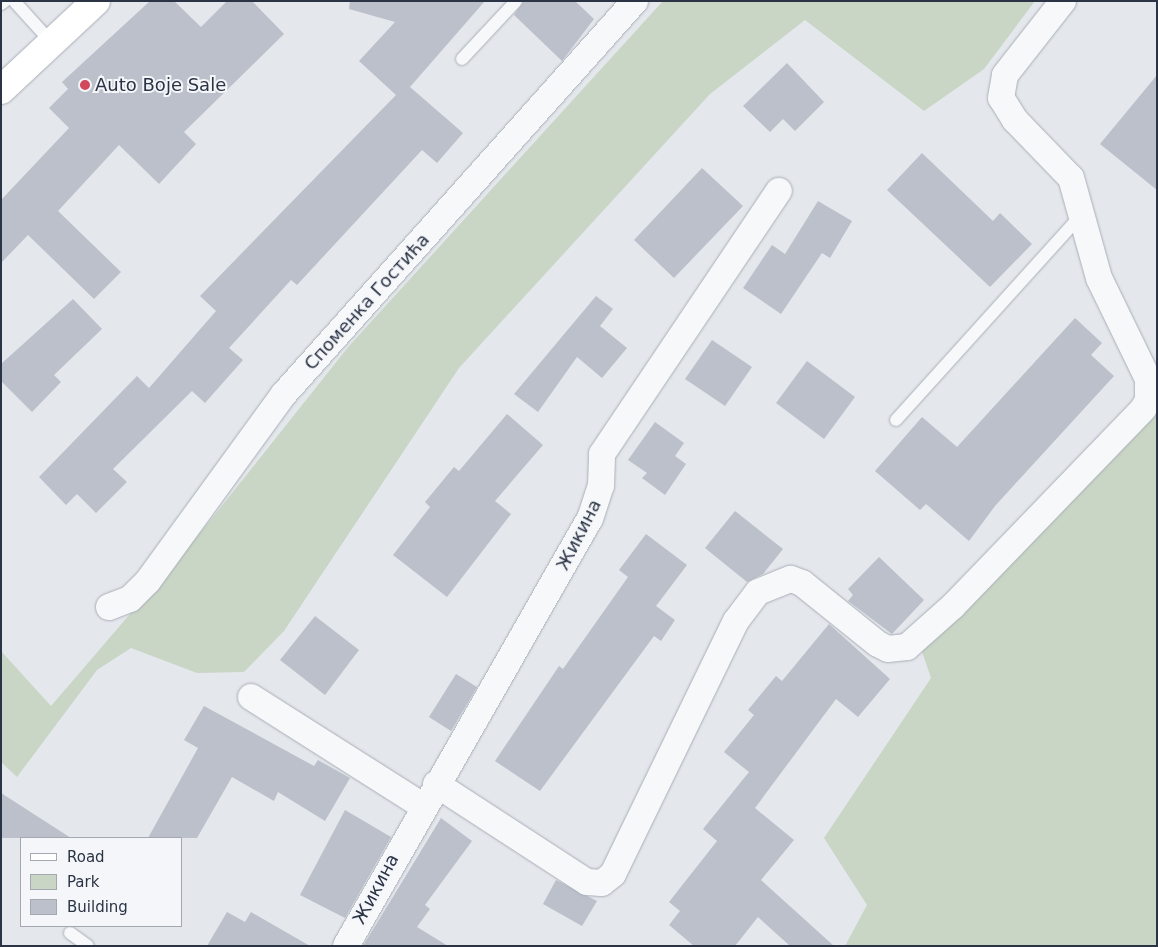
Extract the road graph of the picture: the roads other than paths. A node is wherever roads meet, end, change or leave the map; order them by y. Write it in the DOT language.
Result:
graph roads {
  1 [pos="4,1"];
  2 [pos="14,1"];
  3 [pos="96,1"];
  4 [pos="516,1"];
  5 [pos="635,1"];
  6 [pos="1063,1"];
  7 [pos="1,4"];
  8 [pos="53,44"];
  9 [pos="462,59"];
  10 [pos="1,90"];
  11 [pos="778,191"];
  12 [pos="1084,212"];
  13 [pos="896,420"];
  14 [pos="109,607"];
  15 [pos="251,697"];
  16 [pos="430,795"];
  17 [pos="70,933"];
  18 [pos="88,946"];
  19 [pos="346,946"];
  1 -- 7 [label="lane"];
  2 -- 8 [label="lane"];
  3 -- 8 [label="street"];
  4 -- 9 [label="lane"];
  5 -- 14 [label="street, Споменка Гостића"];
  6 -- 12 [label="street"];
  8 -- 10 [label="street"];
  11 -- 16 [label="street, Жикина"];
  12 -- 13 [label="lane"];
  12 -- 16 [label="street"];
  15 -- 16 [label="street"];
  16 -- 19 [label="street, Жикина"];
  17 -- 18 [label="lane"];
}
